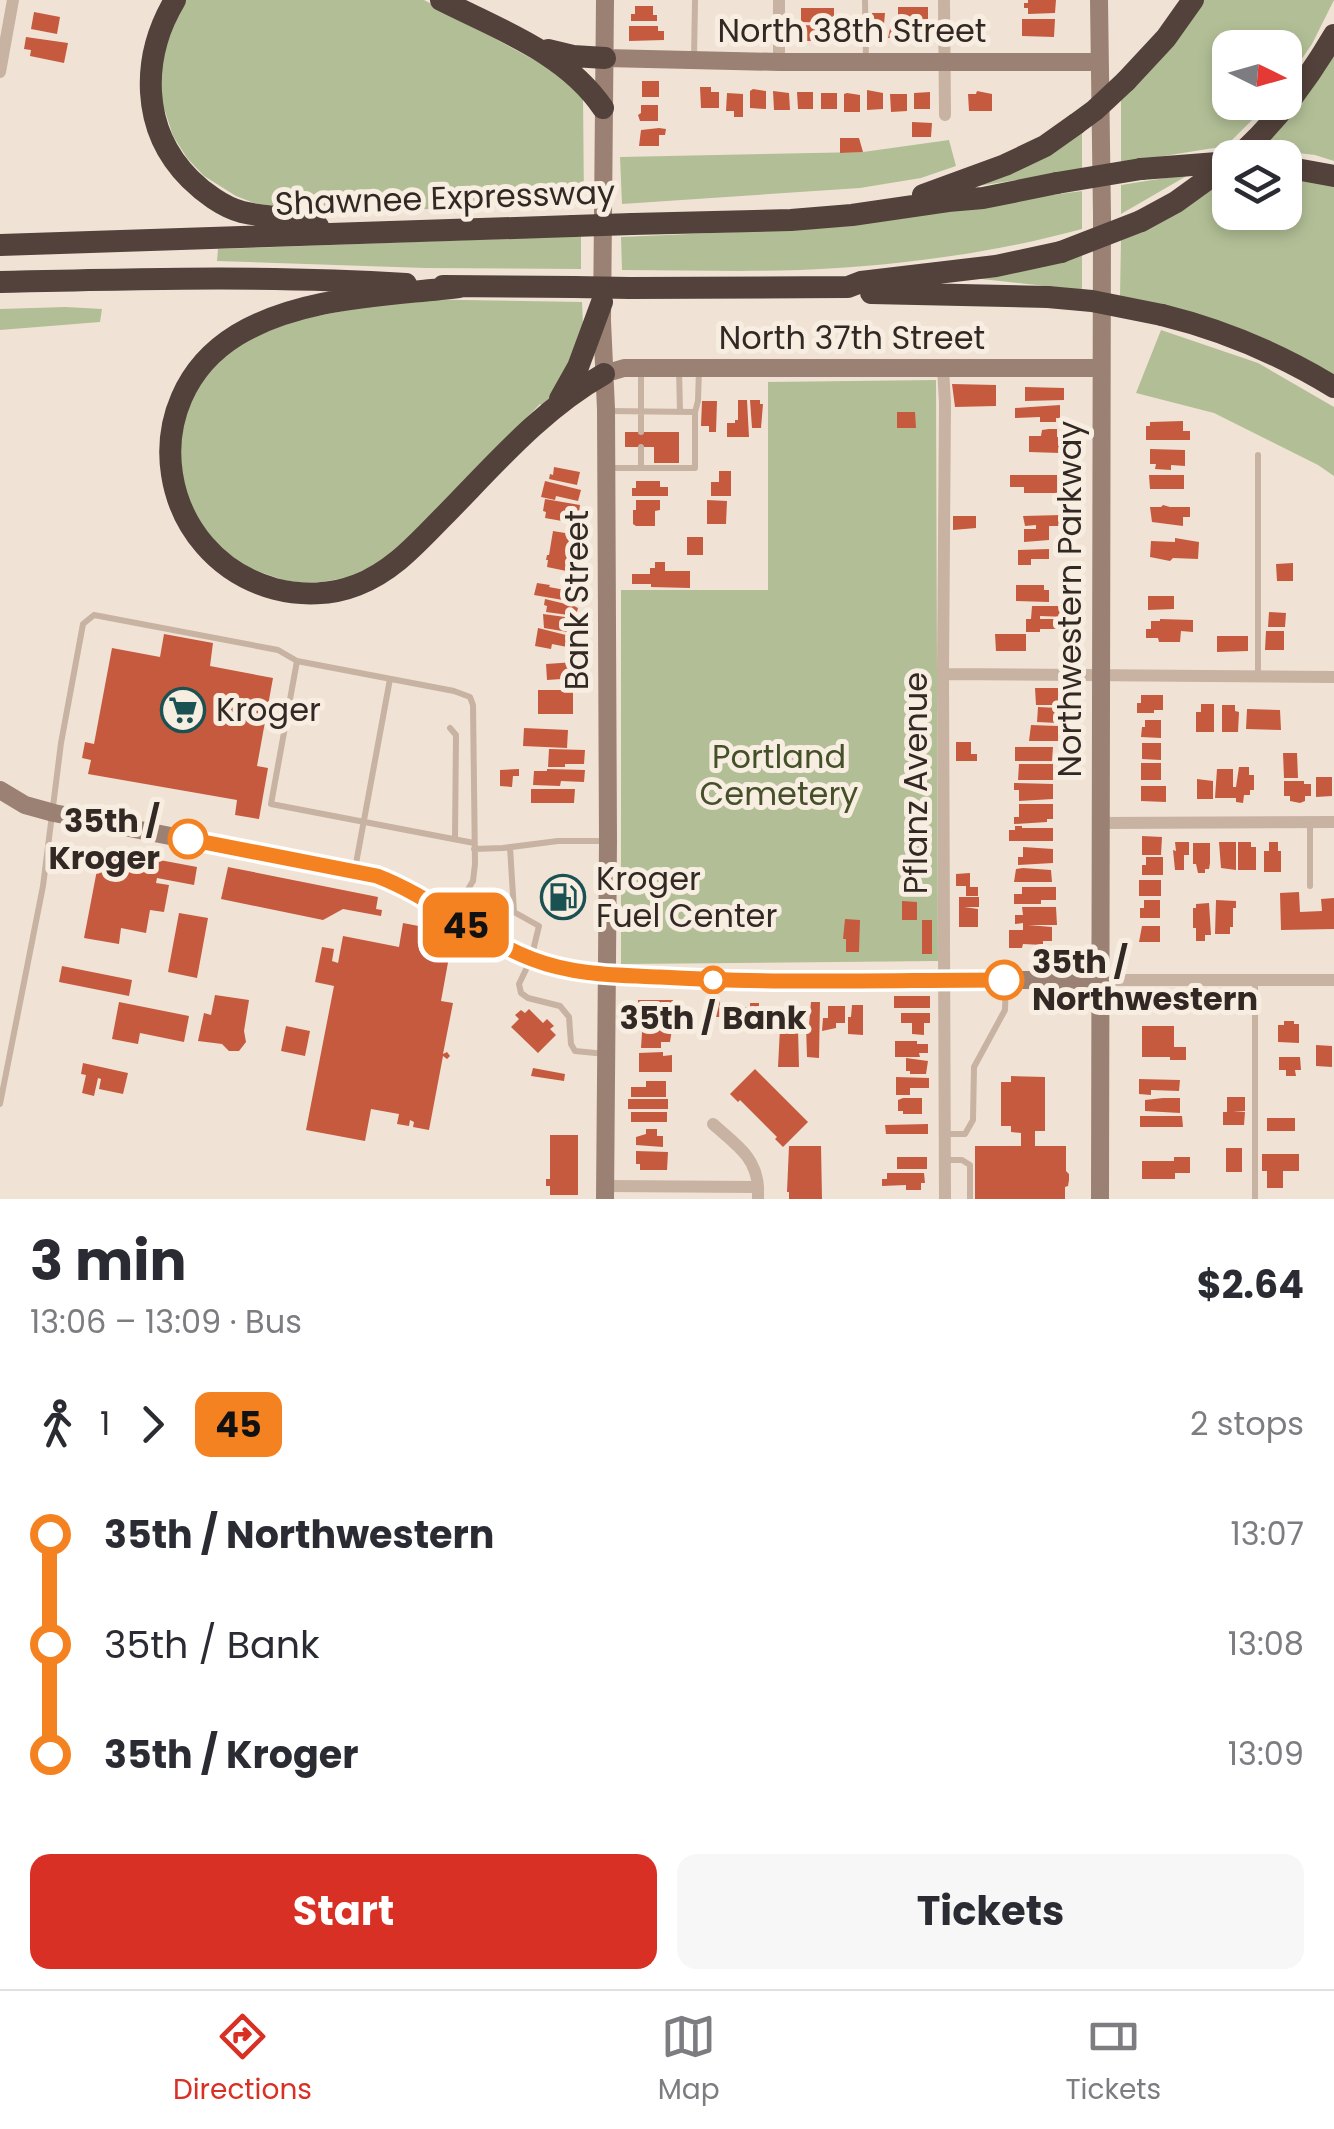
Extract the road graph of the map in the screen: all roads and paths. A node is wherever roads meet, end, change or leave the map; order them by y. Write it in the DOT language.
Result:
graph roads {
  1 [pos="13,0"];
  2 [pos="175,0"];
  3 [pos="442,0"];
  4 [pos="605,0"];
  5 [pos="695,0"];
  6 [pos="779,0"];
  7 [pos="865,0"];
  8 [pos="944,0"];
  9 [pos="1100,0"];
  10 [pos="1193,0"];
  11 [pos="1334,35"];
  12 [pos="535,48"];
  13 [pos="605,58"];
  14 [pos="694,61"];
  15 [pos="779,62"];
  16 [pos="866,62"];
  17 [pos="945,62"];
  18 [pos="1099,62"];
  19 [pos="0,72"];
  20 [pos="602,108"];
  21 [pos="945,115"];
  22 [pos="1254,140"];
  23 [pos="1212,162"];
  24 [pos="1302,170"];
  25 [pos="1212,176"];
  26 [pos="1334,176"];
  27 [pos="892,209"];
  28 [pos="335,232"];
  29 [pos="0,245"];
  30 [pos="0,282"];
  31 [pos="459,287"];
  32 [pos="848,287"];
  33 [pos="602,302"];
  34 [pos="641,368"];
  35 [pos="689,368"];
  36 [pos="943,368"];
  37 [pos="1100,368"];
  38 [pos="604,374"];
  39 [pos="1334,387"];
  40 [pos="554,408"];
  41 [pos="606,412"];
  42 [pos="641,412"];
  43 [pos="680,412"];
  44 [pos="696,412"];
  45 [pos="641,432"];
  46 [pos="640,447"];
  47 [pos="1258,456"];
  48 [pos="606,468"];
  49 [pos="641,468"];
  50 [pos="297,661"];
  51 [pos="943,674"];
  52 [pos="1100,676"];
  53 [pos="1258,676"];
  54 [pos="1334,677"];
  55 [pos="390,678"];
  56 [pos="450,728"];
  57 [pos="5,797"];
  58 [pos="54,813"];
  59 [pos="364,822"];
  60 [pos="1100,822"];
  61 [pos="1310,822"];
  62 [pos="1334,822"];
  63 [pos="454,839"];
  64 [pos="608,842"];
  65 [pos="474,846"];
  66 [pos="510,848"];
  67 [pos="354,872"];
  68 [pos="1310,886"];
  69 [pos="451,917"];
  70 [pos="531,959"];
  71 [pos="606,975"];
  72 [pos="944,980"];
  73 [pos="1006,980"];
  74 [pos="1100,980"];
  75 [pos="1254,980"];
  76 [pos="1334,980"];
  77 [pos="607,1054"];
  78 [pos="0,1104"];
  79 [pos="713,1124"];
  80 [pos="945,1134"];
  81 [pos="945,1160"];
  82 [pos="605,1192"];
  83 [pos="758,1193"];
  84 [pos="945,1199"];
  85 [pos="970,1199"];
  86 [pos="1100,1199"];
  87 [pos="1255,1199"];
  1 -- 19 [label="street"];
  2 -- 28 [label="highway"];
  3 -- 12 [label="highway"];
  4 -- 13 [label="street, Bank Street"];
  5 -- 14 [label="lane"];
  6 -- 15 [label="street"];
  7 -- 16 [label="lane"];
  8 -- 17 [label="street"];
  9 -- 18 [label="street, Northwestern Parkway"];
  10 -- 27 [label="highway, bridge"];
  11 -- 22 [label="highway"];
  12 -- 13 [label="highway"];
  12 -- 20 [label="highway"];
  13 -- 14 [label="street, North 38th Street"];
  13 -- 20 [label="street, Bank Street"];
  14 -- 15 [label="street, North 38th Street"];
  15 -- 16 [label="street, North 38th Street"];
  16 -- 17 [label="street, North 38th Street"];
  17 -- 18 [label="street, North 38th Street"];
  17 -- 21 [label="street"];
  18 -- 37 [label="street, Northwestern Parkway"];
  20 -- 33 [label="street, Bank Street"];
  23 -- 27 [label="highway, Shawnee Expressway, bridge"];
  24 -- 26 [label="highway"];
  25 -- 32 [label="highway, bridge"];
  27 -- 28 [label="highway, Shawnee Expressway, bridge"];
  28 -- 29 [label="highway, Shawnee Expressway"];
  30 -- 31 [label="highway"];
  31 -- 32 [label="highway, bridge"];
  31 -- 40 [label="highway"];
  32 -- 39 [label="highway, bridge"];
  33 -- 38 [label="street, Bank Street"];
  33 -- 40 [label="highway"];
  34 -- 35 [label="street, North 37th Street"];
  34 -- 38 [label="street, North 37th Street"];
  34 -- 42 [label="lane"];
  35 -- 36 [label="street, North 37th Street"];
  35 -- 43 [label="lane"];
  35 -- 44 [label="lane"];
  36 -- 37 [label="street, North 37th Street"];
  36 -- 51 [label="street, Pflanz Avenue"];
  37 -- 52 [label="street, Northwestern Parkway"];
  38 -- 40 [label="highway"];
  38 -- 41 [label="street, Bank Street"];
  41 -- 42 [label="lane"];
  41 -- 48 [label="street, Bank Street"];
  42 -- 43 [label="lane"];
  42 -- 45 [label="lane"];
  43 -- 44 [label="lane"];
  44 -- 49 [label="lane"];
  46 -- 49 [label="lane"];
  47 -- 53 [label="lane"];
  48 -- 49 [label="lane"];
  48 -- 64 [label="street, Bank Street"];
  50 -- 55 [label="lane"];
  50 -- 58 [label="lane"];
  50 -- 59 [label="lane"];
  51 -- 52 [label="street"];
  51 -- 72 [label="street, Pflanz Avenue"];
  52 -- 53 [label="street"];
  52 -- 60 [label="street, Northwestern Parkway"];
  53 -- 54 [label="street"];
  55 -- 59 [label="lane"];
  55 -- 65 [label="lane"];
  56 -- 63 [label="lane"];
  57 -- 58 [label="street"];
  58 -- 67 [label="street"];
  58 -- 78 [label="lane"];
  59 -- 63 [label="lane"];
  59 -- 67 [label="lane"];
  60 -- 61 [label="street"];
  60 -- 74 [label="street, Northwestern Parkway"];
  61 -- 62 [label="street"];
  61 -- 68 [label="lane"];
  63 -- 65 [label="lane"];
  64 -- 66 [label="lane"];
  64 -- 71 [label="street, Bank Street"];
  65 -- 66 [label="lane"];
  65 -- 69 [label="lane"];
  66 -- 70 [label="lane"];
  67 -- 69 [label="street"];
  69 -- 70 [label="street"];
  70 -- 71 [label="street"];
  70 -- 77 [label="lane"];
  71 -- 72 [label="street"];
  71 -- 77 [label="street, Bank Street"];
  72 -- 73 [label="street"];
  72 -- 80 [label="street, Pflanz Avenue"];
  73 -- 74 [label="street"];
  73 -- 80 [label="lane"];
  74 -- 75 [label="street"];
  74 -- 86 [label="street, Northwestern Parkway"];
  75 -- 76 [label="street"];
  75 -- 87 [label="lane"];
  77 -- 82 [label="street, Bank Street"];
  79 -- 83 [label="street"];
  80 -- 81 [label="street, Pflanz Avenue"];
  81 -- 84 [label="street, Pflanz Avenue"];
  81 -- 85 [label="lane"];
  82 -- 83 [label="street"];
}
